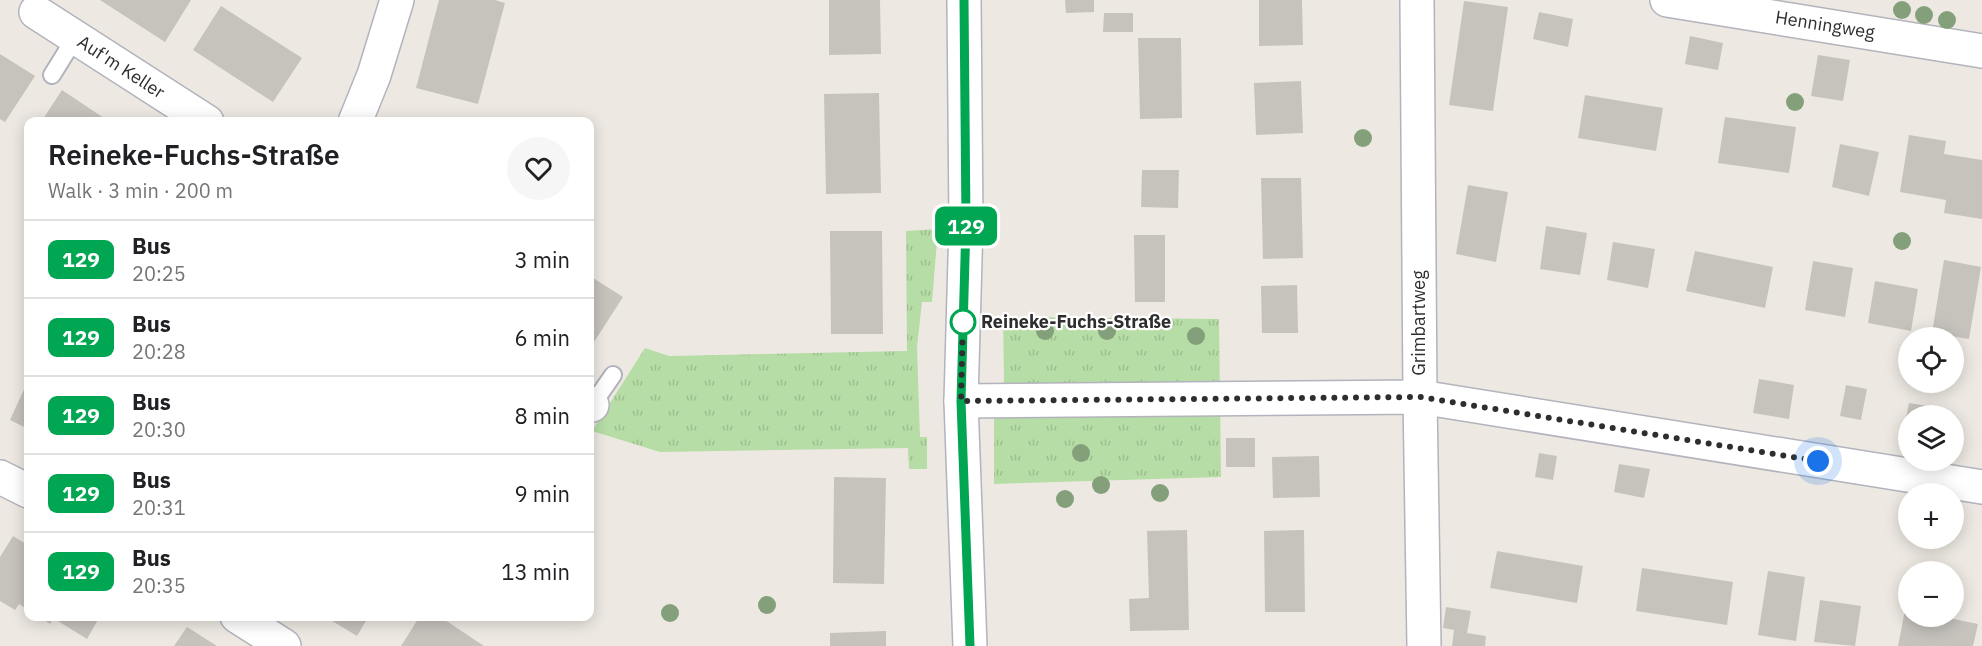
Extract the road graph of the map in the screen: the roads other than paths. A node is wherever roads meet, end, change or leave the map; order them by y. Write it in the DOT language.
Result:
graph roads {
  1 [pos="397,0"];
  2 [pos="964,0"];
  3 [pos="1418,0"];
  4 [pos="1667,0"];
  5 [pos="36,12"];
  6 [pos="75,38"];
  7 [pos="1982,51"];
  8 [pos="52,75"];
  9 [pos="199,117"];
  10 [pos="357,117"];
  11 [pos="613,375"];
  12 [pos="1420,397"];
  13 [pos="594,401"];
  14 [pos="961,401"];
  15 [pos="0,477"];
  16 [pos="1982,487"];
  17 [pos="24,489"];
  18 [pos="245,621"];
  19 [pos="284,646"];
  20 [pos="970,646"];
  21 [pos="1424,646"];
  1 -- 10 [label="street"];
  2 -- 14 [label="street"];
  3 -- 12 [label="street, Grimbartweg"];
  4 -- 7 [label="street, Henningweg"];
  5 -- 6 [label="street, Auf'm Keller"];
  6 -- 8 [label="lane"];
  6 -- 9 [label="street, Auf'm Keller"];
  11 -- 13 [label="lane"];
  12 -- 14 [label="street"];
  12 -- 16 [label="street"];
  12 -- 21 [label="street, Grimbartweg"];
  14 -- 20 [label="street"];
  15 -- 17 [label="street"];
  18 -- 19 [label="street"];
}
